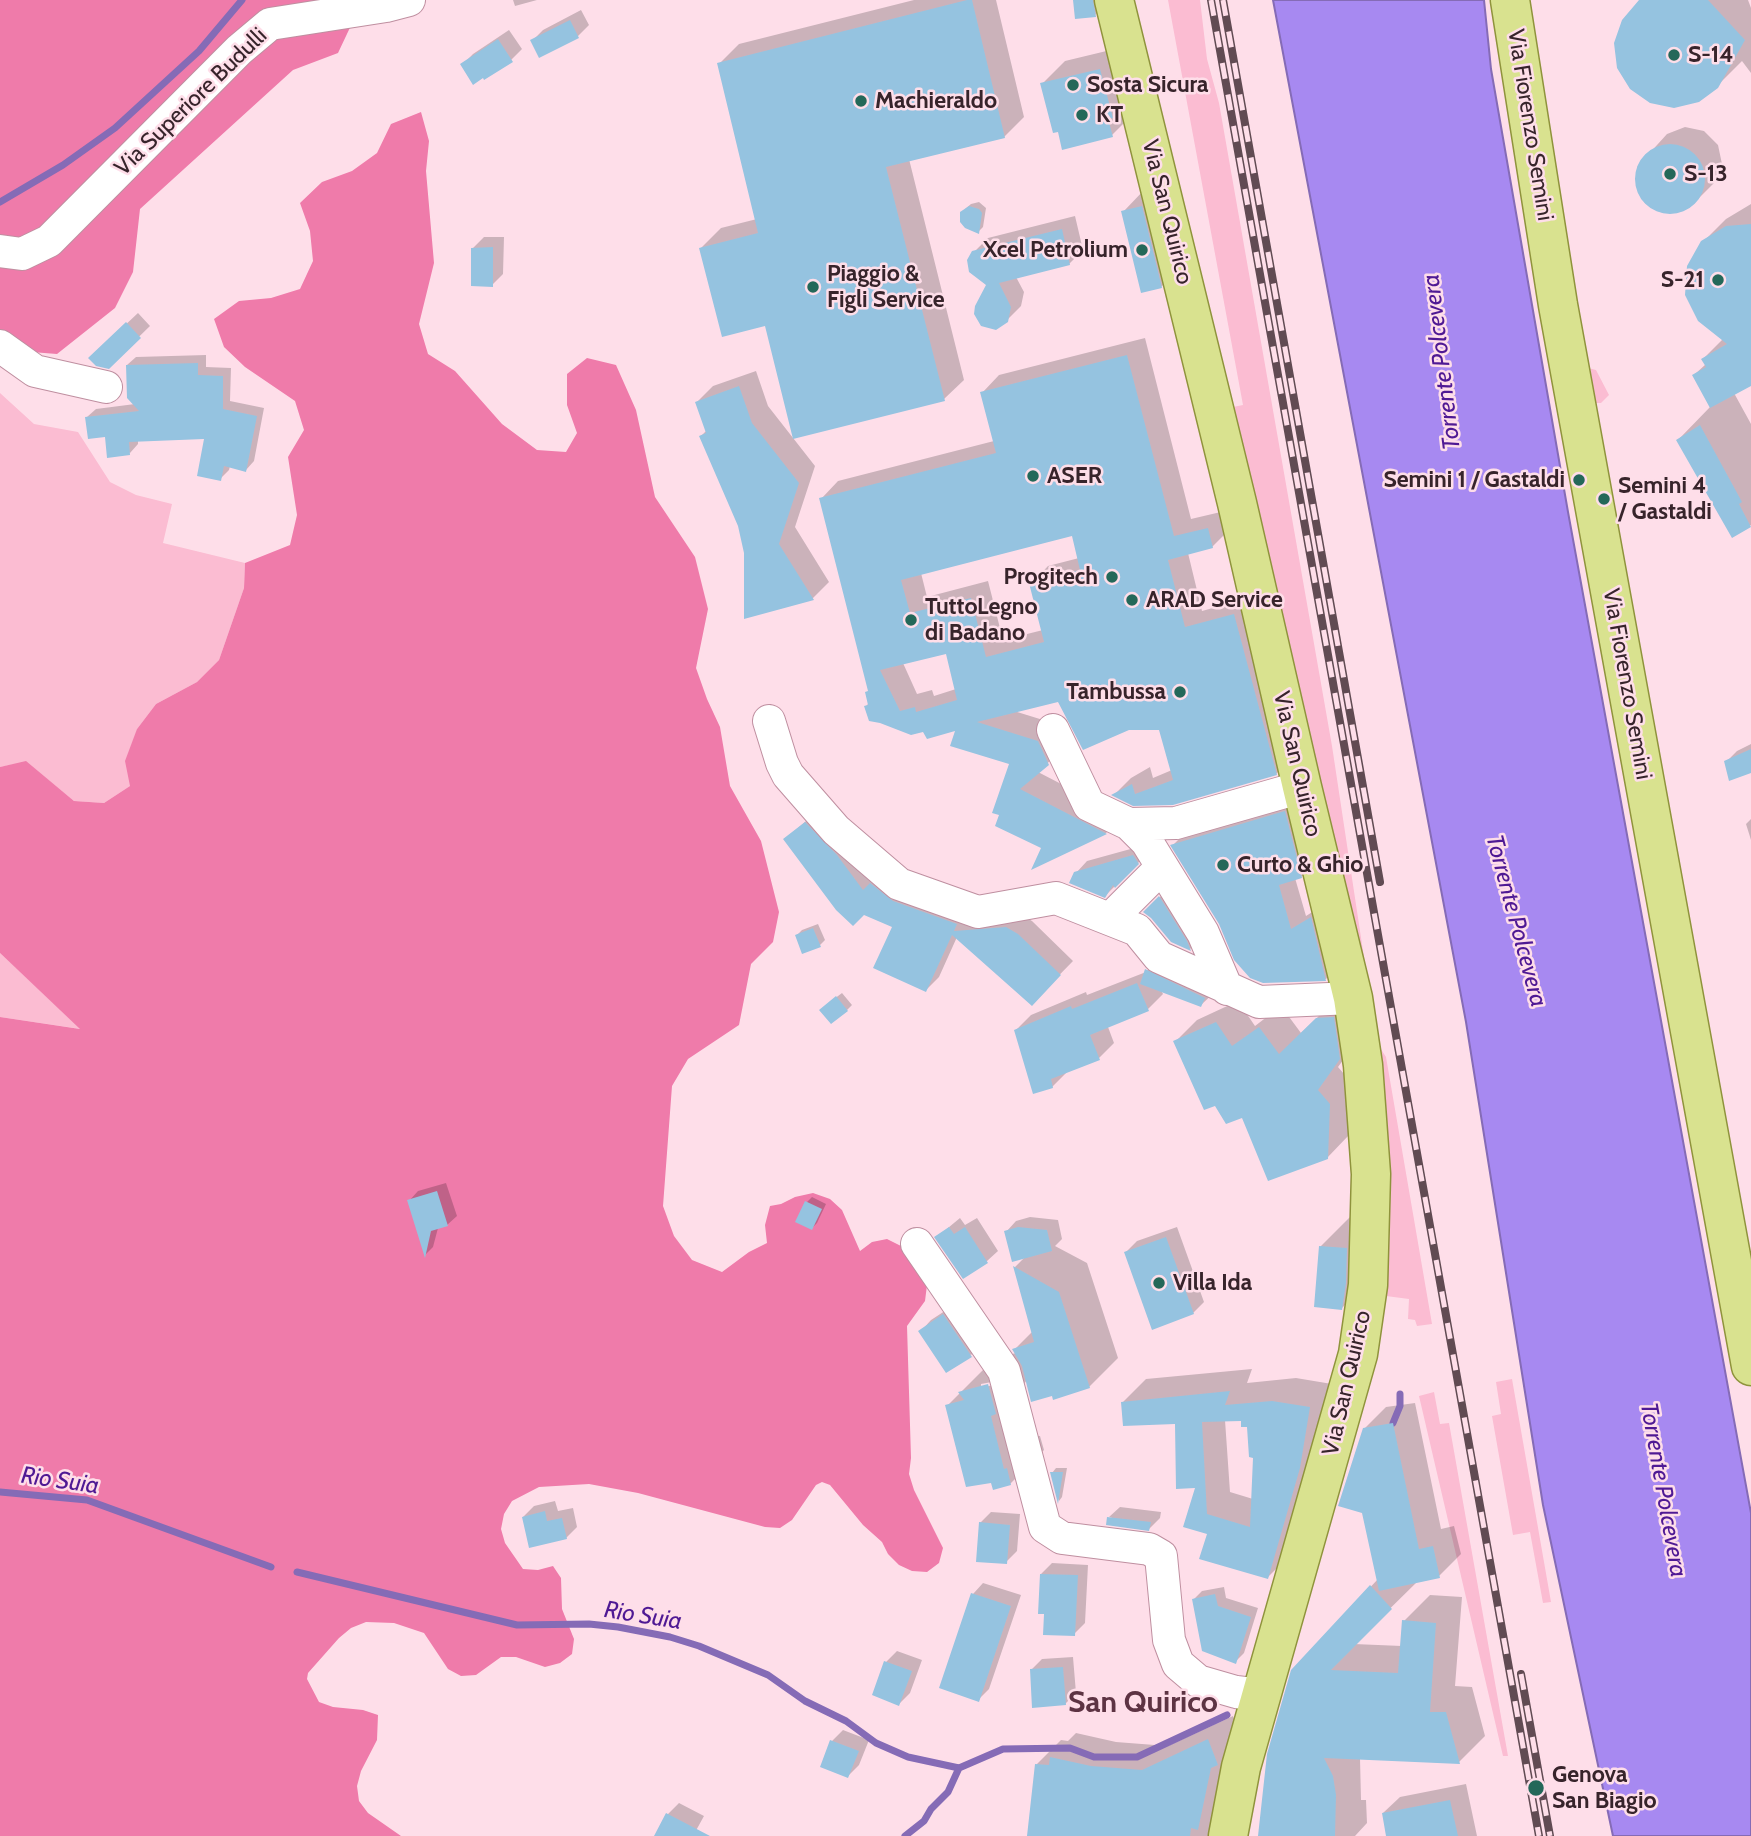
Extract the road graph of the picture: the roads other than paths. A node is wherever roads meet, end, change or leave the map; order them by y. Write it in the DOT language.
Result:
graph roads {
  1 [pos="409,0"];
  2 [pos="1114,0"];
  3 [pos="1510,0"];
  4 [pos="0,251"];
  5 [pos="0,345"];
  6 [pos="106,387"];
  7 [pos="769,721"];
  8 [pos="1053,730"];
  9 [pos="1302,787"];
  10 [pos="1129,824"];
  11 [pos="1161,869"];
  12 [pos="1110,919"];
  13 [pos="1227,989"];
  14 [pos="1353,998"];
  15 [pos="917,1244"];
  16 [pos="1751,1366"];
  17 [pos="1261,1695"];
  18 [pos="1228,1836"];
  1 -- 4 [label="street, Via Superiore Budulli"];
  2 -- 9 [label="main road, Via San Quirico"];
  3 -- 16 [label="main road, Via Fiorenzo Semini"];
  5 -- 6 [label="street"];
  7 -- 12 [label="street"];
  8 -- 10 [label="street"];
  9 -- 10 [label="street"];
  9 -- 14 [label="main road, Via San Quirico"];
  10 -- 11 [label="street"];
  11 -- 12 [label="street"];
  11 -- 13 [label="street"];
  12 -- 13 [label="street"];
  13 -- 14 [label="street"];
  14 -- 17 [label="main road, Via San Quirico"];
  15 -- 17 [label="street"];
  17 -- 18 [label="main road, Via San Quirico"];
}
